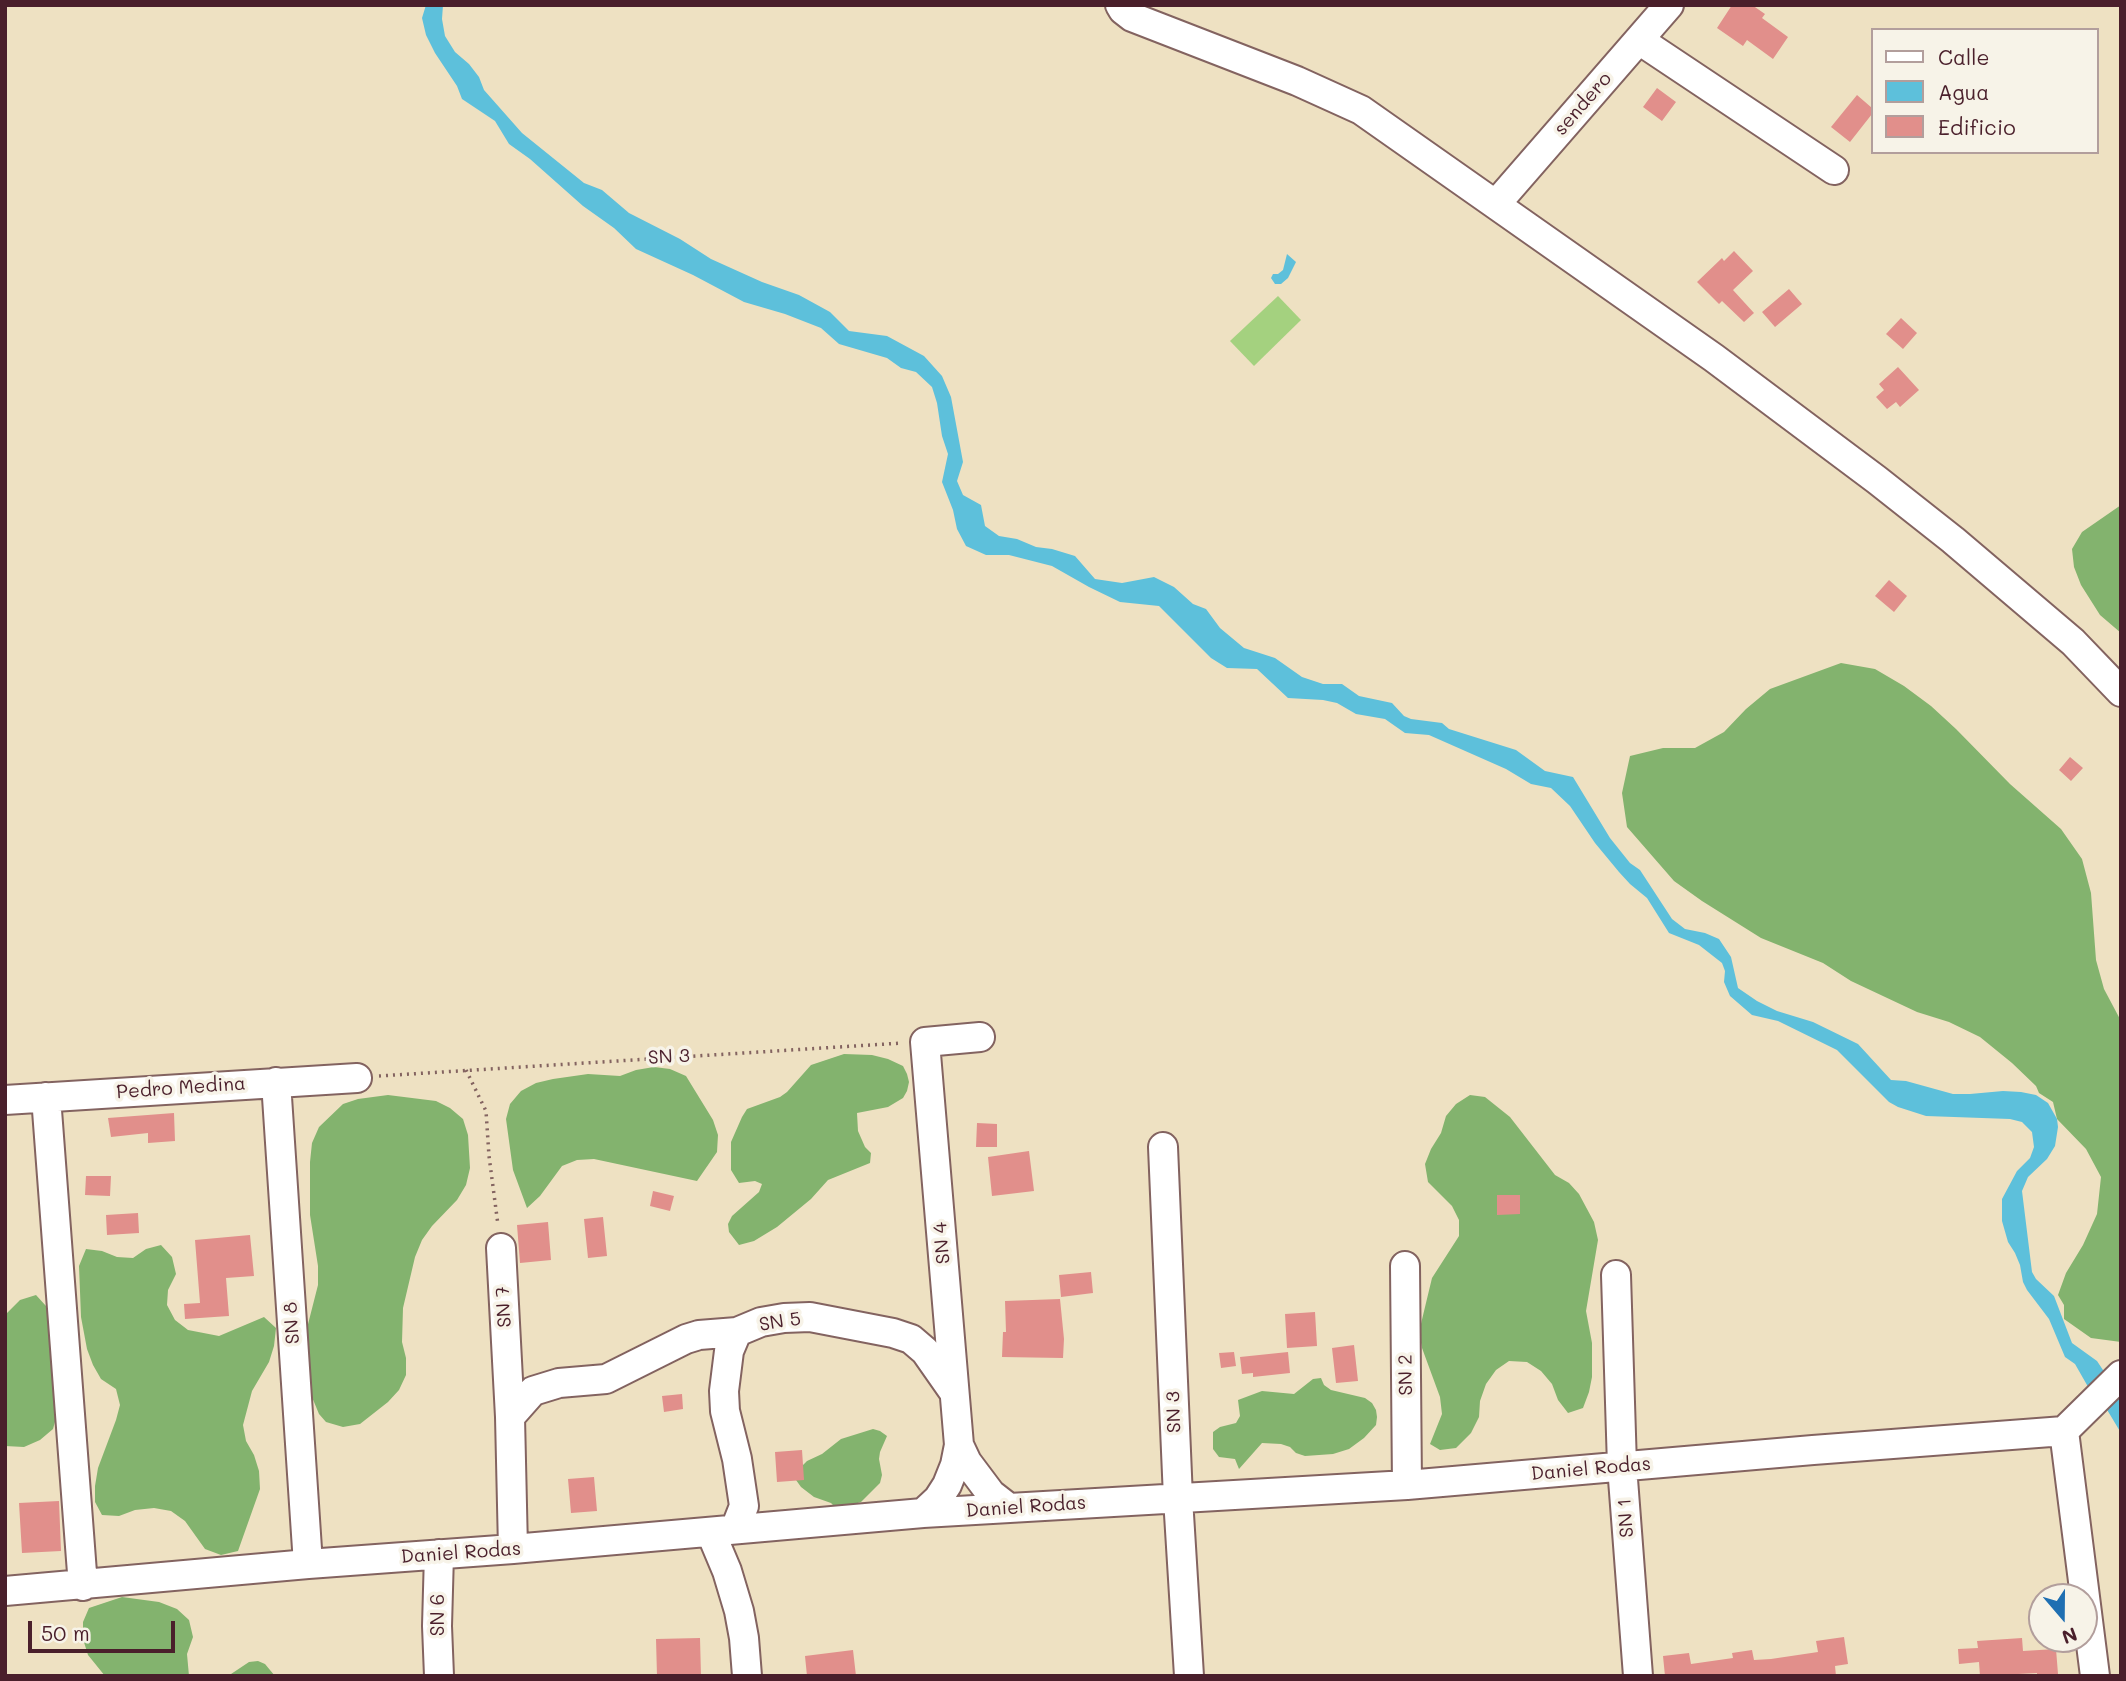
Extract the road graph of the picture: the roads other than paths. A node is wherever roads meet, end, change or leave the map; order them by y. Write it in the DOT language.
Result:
graph roads {
  1 [pos="1120,5"];
  2 [pos="1669,5"];
  3 [pos="1639,40"];
  4 [pos="1834,170"];
  5 [pos="1496,204"];
  6 [pos="2121,692"];
  7 [pos="980,1037"];
  8 [pos="357,1078"];
  9 [pos="276,1082"];
  10 [pos="46,1097"];
  11 [pos="5,1100"];
  12 [pos="1163,1147"];
  13 [pos="501,1248"];
  14 [pos="1405,1266"];
  15 [pos="1616,1275"];
  16 [pos="737,1332"];
  17 [pos="2121,1375"];
  18 [pos="955,1394"];
  19 [pos="510,1417"];
  20 [pos="2055,1432"];
  21 [pos="959,1445"];
  22 [pos="1622,1466"];
  23 [pos="1407,1485"];
  24 [pos="1178,1498"];
  25 [pos="1009,1508"];
  26 [pos="923,1513"];
  27 [pos="723,1531"];
  28 [pos="513,1549"];
  29 [pos="439,1554"];
  30 [pos="308,1563"];
  31 [pos="83,1586"];
  32 [pos="5,1591"];
  33 [pos="439,1676"];
  34 [pos="747,1676"];
  35 [pos="1189,1676"];
  36 [pos="1638,1676"];
  37 [pos="2095,1676"];
  1 -- 5 [label="street"];
  2 -- 3 [label="street, sendero"];
  3 -- 4 [label="street"];
  3 -- 5 [label="street, sendero"];
  5 -- 6 [label="street"];
  7 -- 18 [label="street, SN 4"];
  8 -- 9 [label="street, Pedro Medina"];
  9 -- 10 [label="street, Pedro Medina"];
  9 -- 30 [label="street, SN 8"];
  10 -- 11 [label="street, Pedro Medina"];
  10 -- 31 [label="street"];
  12 -- 24 [label="street, SN 3"];
  13 -- 19 [label="street, SN 7"];
  14 -- 23 [label="street, SN 2"];
  15 -- 22 [label="street, SN 1"];
  16 -- 18 [label="street, SN 5"];
  16 -- 19 [label="street"];
  16 -- 27 [label="street, SN 5"];
  17 -- 20 [label="street"];
  18 -- 21 [label="street, SN 4"];
  19 -- 28 [label="street, SN 7"];
  20 -- 22 [label="street, Daniel Rodas"];
  20 -- 37 [label="street"];
  21 -- 25 [label="street, SN 4"];
  21 -- 26 [label="street, SN 4"];
  22 -- 23 [label="street, Daniel Rodas"];
  22 -- 36 [label="street, SN 1"];
  23 -- 24 [label="street, Daniel Rodas"];
  24 -- 25 [label="street, Daniel Rodas"];
  24 -- 35 [label="street, SN 3"];
  25 -- 26 [label="street, Daniel Rodas"];
  26 -- 27 [label="street, Daniel Rodas"];
  27 -- 28 [label="street, Daniel Rodas"];
  27 -- 34 [label="street"];
  28 -- 29 [label="street, Daniel Rodas"];
  29 -- 30 [label="street, Daniel Rodas"];
  29 -- 33 [label="street, SN 6"];
  30 -- 31 [label="street, Daniel Rodas"];
  31 -- 32 [label="street, Daniel Rodas"];
}
